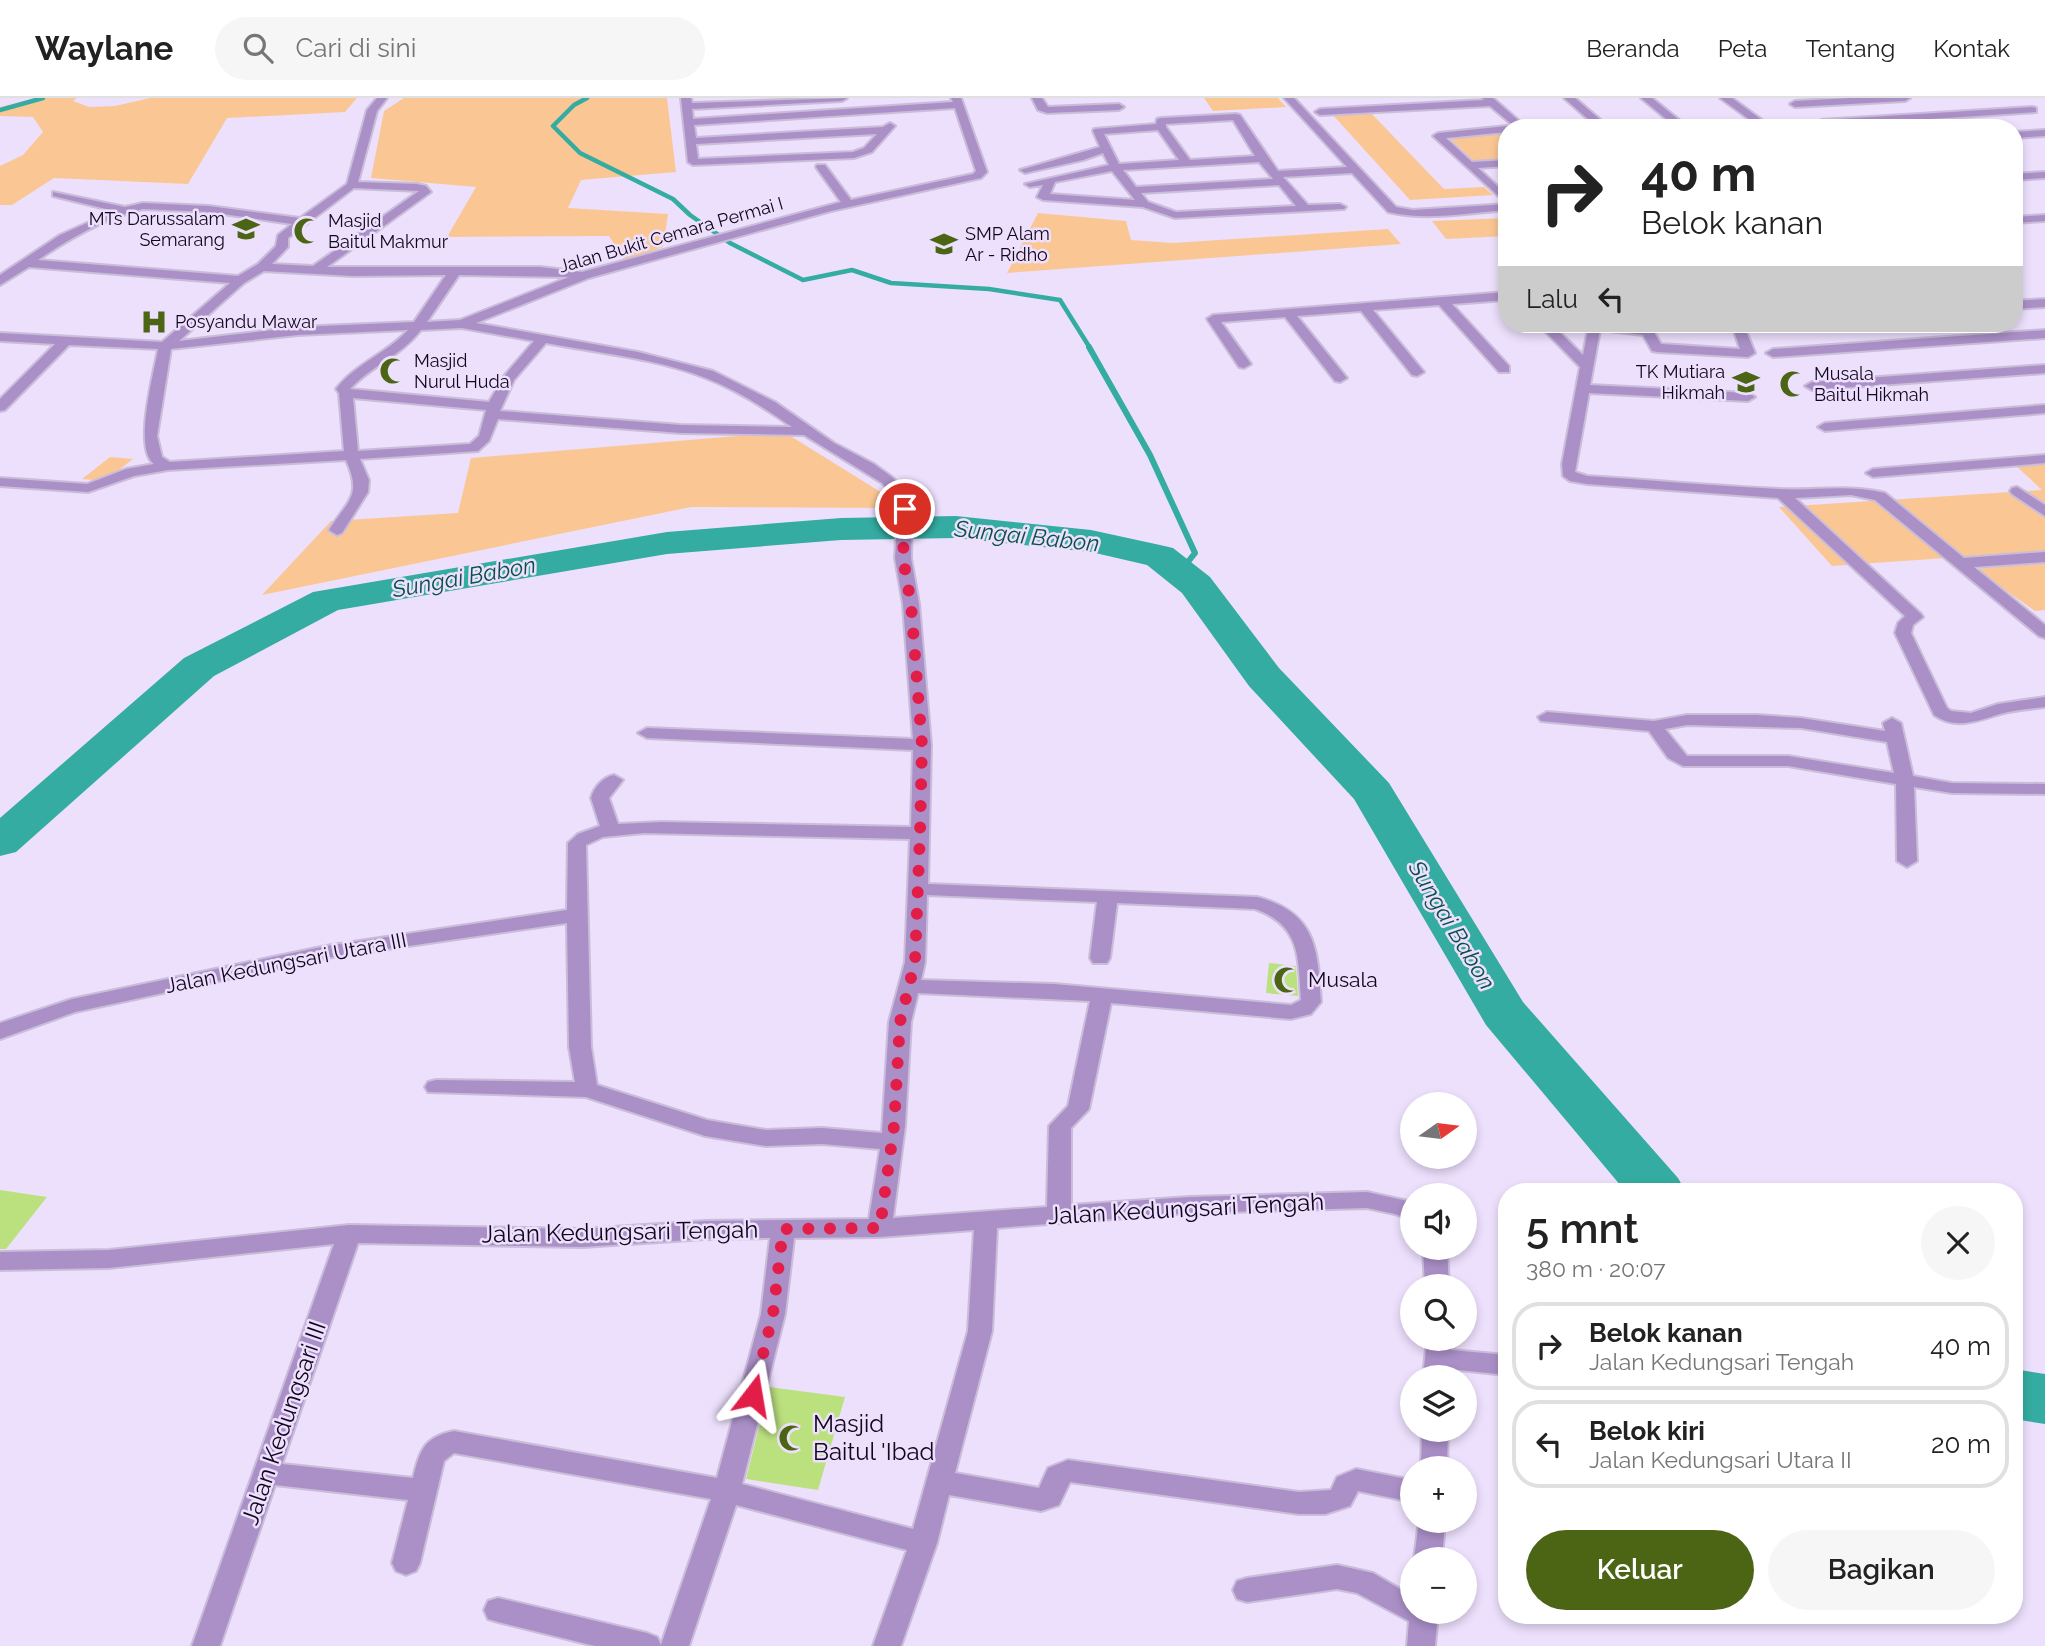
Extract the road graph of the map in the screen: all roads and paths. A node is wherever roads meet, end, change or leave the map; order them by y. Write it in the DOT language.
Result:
graph roads {
  1 [pos="382,98"];
  2 [pos="842,98"];
  3 [pos="1037,98"];
  4 [pos="1289,98"];
  5 [pos="1569,98"];
  6 [pos="1646,98"];
  7 [pos="1725,98"];
  8 [pos="1905,98"];
  9 [pos="2011,98"];
  10 [pos="1489,100"];
  11 [pos="957,101"];
  12 [pos="1791,101"];
  13 [pos="687,102"];
  14 [pos="1119,107"];
  15 [pos="888,110"];
  16 [pos="2032,110"];
  17 [pos="2045,118"];
  18 [pos="1511,119"];
  19 [pos="1594,119"];
  20 [pos="1673,119"];
  21 [pos="1755,119"];
  22 [pos="1816,119"];
  23 [pos="1908,119"];
  24 [pos="688,122"];
  25 [pos="1164,123"];
  26 [pos="886,130"];
  27 [pos="1498,130"];
  28 [pos="2045,133"];
  29 [pos="2023,134"];
  30 [pos="690,141"];
  31 [pos="1346,143"];
  32 [pos="1330,145"];
  33 [pos="1106,148"];
  34 [pos="1192,162"];
  35 [pos="1498,164"];
  36 [pos="1471,165"];
  37 [pos="1350,166"];
  38 [pos="821,167"];
  39 [pos="1115,167"];
  40 [pos="2045,168"];
  41 [pos="2023,169"];
  42 [pos="1025,170"];
  43 [pos="1271,170"];
  44 [pos="2045,175"];
  45 [pos="2023,176"];
  46 [pos="1051,180"];
  47 [pos="1030,184"];
  48 [pos="352,185"];
  49 [pos="1133,190"];
  50 [pos="1498,193"];
  51 [pos="57,194"];
  52 [pos="1498,202"];
  53 [pos="848,203"];
  54 [pos="1144,204"];
  55 [pos="1340,207"];
  56 [pos="1304,208"];
  57 [pos="1398,208"];
  58 [pos="125,210"];
  59 [pos="2045,218"];
  60 [pos="2023,219"];
  61 [pos="302,222"];
  62 [pos="27,263"];
  63 [pos="262,267"];
  64 [pos="315,270"];
  65 [pos="455,272"];
  66 [pos="586,275"];
  67 [pos="240,280"];
  68 [pos="0,281"];
  69 [pos="1498,297"];
  70 [pos="1443,301"];
  71 [pos="2045,303"];
  72 [pos="2023,305"];
  73 [pos="1364,307"];
  74 [pos="1288,313"];
  75 [pos="462,324"];
  76 [pos="418,325"];
  77 [pos="1553,333"];
  78 [pos="1593,333"];
  79 [pos="1650,333"];
  80 [pos="1741,333"];
  81 [pos="2045,334"];
  82 [pos="0,337"];
  83 [pos="67,339"];
  84 [pos="543,339"];
  85 [pos="165,346"];
  86 [pos="1773,353"];
  87 [pos="1244,364"];
  88 [pos="1586,365"];
  89 [pos="1504,369"];
  90 [pos="2045,369"];
  91 [pos="1417,372"];
  92 [pos="1340,378"];
  93 [pos="1812,386"];
  94 [pos="1582,389"];
  95 [pos="346,393"];
  96 [pos="1748,397"];
  97 [pos="0,407"];
  98 [pos="2045,409"];
  99 [pos="494,411"];
  100 [pos="1825,427"];
  101 [pos="808,431"];
  102 [pos="351,456"];
  103 [pos="2045,459"];
  104 [pos="168,467"];
  105 [pos="1873,473"];
  106 [pos="0,482"];
  107 [pos="2017,491"];
  108 [pos="1782,494"];
  109 [pos="2045,512"];
  110 [pos="337,530"];
  111 [pos="2045,557"];
  112 [pos="1958,563"];
  113 [pos="2045,633"];
  114 [pos="2045,702"];
  115 [pos="1547,717"];
  116 [pos="1654,726"];
  117 [pos="647,733"];
  118 [pos="922,745"];
  119 [pos="614,780"];
  120 [pos="1905,781"];
  121 [pos="2045,789"];
  122 [pos="611,830"];
  123 [pos="920,833"];
  124 [pos="1907,861"];
  125 [pos="917,889"];
  126 [pos="1108,897"];
  127 [pos="577,915"];
  128 [pos="1100,958"];
  129 [pos="909,986"];
  130 [pos="1102,995"];
  131 [pos="0,1032"];
  132 [pos="436,1087"];
  133 [pos="587,1090"];
  134 [pos="891,1142"];
  135 [pos="1400,1206"];
  136 [pos="1059,1216"];
  137 [pos="986,1219"];
  138 [pos="880,1228"];
  139 [pos="783,1229"];
  140 [pos="349,1234"];
  141 [pos="0,1261"];
  142 [pos="1437,1358"];
  143 [pos="1498,1364"];
  144 [pos="267,1473"];
  145 [pos="941,1482"];
  146 [pos="1400,1489"];
  147 [pos="422,1490"];
  148 [pos="727,1491"];
  149 [pos="923,1543"];
  150 [pos="406,1563"];
  151 [pos="1247,1590"];
  152 [pos="1400,1602"];
  153 [pos="498,1610"];
  154 [pos="220,1611"];
  155 [pos="1420,1624"];
  156 [pos="206,1646"];
  157 [pos="647,1646"];
  158 [pos="675,1646"];
  159 [pos="887,1646"];
  160 [pos="1421,1646"];
  1 -- 48 [label="street"];
  2 -- 13 [label="street"];
  3 -- 14 [label="street"];
  4 -- 32 [label="street"];
  5 -- 19 [label="street"];
  6 -- 20 [label="street"];
  7 -- 21 [label="street"];
  8 -- 12 [label="street"];
  9 -- 16 [label="street"];
  10 -- 18 [label="street"];
  10 -- 31 [label="street"];
  11 -- 15 [label="street"];
  11 -- 53 [label="street, Jalan Bukit Cemara Permai I"];
  12 -- 22 [label="street"];
  13 -- 24 [label="street"];
  15 -- 24 [label="street"];
  15 -- 26 [label="street"];
  16 -- 17 [label="street"];
  16 -- 23 [label="street"];
  24 -- 30 [label="street"];
  25 -- 33 [label="street"];
  25 -- 34 [label="street"];
  25 -- 43 [label="street"];
  26 -- 30 [label="street"];
  26 -- 30 [label="street"];
  27 -- 36 [label="street"];
  28 -- 29 [label="street"];
  31 -- 32 [label="street"];
  31 -- 57 [label="street"];
  32 -- 37 [label="street"];
  33 -- 39 [label="street"];
  33 -- 42 [label="street"];
  34 -- 39 [label="street"];
  34 -- 43 [label="street"];
  35 -- 36 [label="street"];
  36 -- 50 [label="street"];
  37 -- 43 [label="street"];
  37 -- 57 [label="street"];
  38 -- 53 [label="street"];
  39 -- 46 [label="street"];
  39 -- 49 [label="street"];
  40 -- 41 [label="street"];
  43 -- 49 [label="street"];
  43 -- 56 [label="street"];
  44 -- 45 [label="street"];
  46 -- 47 [label="street"];
  46 -- 54 [label="street"];
  48 -- 61 [label="street"];
  48 -- 64 [label="street"];
  49 -- 54 [label="street"];
  51 -- 58 [label="street"];
  52 -- 57 [label="street"];
  53 -- 66 [label="street, Jalan Bukit Cemara Permai I"];
  54 -- 56 [label="street"];
  55 -- 56 [label="street"];
  58 -- 61 [label="street"];
  58 -- 62 [label="street"];
  59 -- 60 [label="street"];
  61 -- 63 [label="street"];
  62 -- 67 [label="street"];
  62 -- 68 [label="street"];
  63 -- 64 [label="street"];
  63 -- 67 [label="street"];
  64 -- 65 [label="street"];
  65 -- 66 [label="street"];
  65 -- 76 [label="street"];
  66 -- 75 [label="street, Jalan Bukit Cemara Permai I"];
  67 -- 85 [label="street"];
  69 -- 70 [label="street"];
  70 -- 73 [label="street"];
  70 -- 89 [label="street"];
  71 -- 72 [label="street"];
  73 -- 74 [label="street"];
  73 -- 91 [label="street"];
  74 -- 87 [label="street"];
  74 -- 92 [label="street"];
  75 -- 76 [label="street, Jalan Bukit Cemara Permai I"];
  75 -- 84 [label="street"];
  76 -- 85 [label="street, Jalan Bukit Cemara Permai I"];
  76 -- 95 [label="street"];
  77 -- 88 [label="street"];
  78 -- 88 [label="street"];
  79 -- 80 [label="street"];
  81 -- 86 [label="street"];
  82 -- 83 [label="street, Jalan Bukit Cemara Permai I"];
  83 -- 85 [label="street, Jalan Bukit Cemara Permai I"];
  83 -- 97 [label="street"];
  84 -- 99 [label="street"];
  84 -- 101 [label="street"];
  85 -- 104 [label="street"];
  88 -- 94 [label="street"];
  90 -- 93 [label="street"];
  94 -- 96 [label="street"];
  94 -- 108 [label="street"];
  95 -- 99 [label="street"];
  95 -- 102 [label="street"];
  98 -- 100 [label="street"];
  99 -- 101 [label="street"];
  99 -- 102 [label="street"];
  101 -- 118 [label="street"];
  102 -- 104 [label="street"];
  102 -- 110 [label="street"];
  103 -- 105 [label="street"];
  104 -- 106 [label="street"];
  107 -- 109 [label="street"];
  108 -- 112 [label="street"];
  108 -- 114 [label="street"];
  111 -- 112 [label="street"];
  112 -- 113 [label="street"];
  115 -- 116 [label="street"];
  116 -- 120 [label="street"];
  116 -- 120 [label="street"];
  117 -- 118 [label="street"];
  118 -- 123 [label="street"];
  119 -- 122 [label="street"];
  120 -- 121 [label="street"];
  120 -- 124 [label="street"];
  122 -- 123 [label="street"];
  122 -- 127 [label="street"];
  123 -- 125 [label="street"];
  125 -- 126 [label="street"];
  125 -- 129 [label="street"];
  126 -- 128 [label="street"];
  126 -- 130 [label="street"];
  127 -- 131 [label="street, Jalan Kedungsari Utara III"];
  127 -- 133 [label="street"];
  129 -- 130 [label="street"];
  129 -- 134 [label="street"];
  130 -- 136 [label="street"];
  132 -- 133 [label="street"];
  133 -- 134 [label="street"];
  134 -- 138 [label="street"];
  135 -- 136 [label="street, Jalan Kedungsari Tengah"];
  136 -- 137 [label="street, Jalan Kedungsari Tengah"];
  137 -- 138 [label="street, Jalan Kedungsari Tengah"];
  137 -- 145 [label="street"];
  138 -- 139 [label="street, Jalan Kedungsari Tengah"];
  139 -- 140 [label="street, Jalan Kedungsari Tengah"];
  139 -- 148 [label="street"];
  140 -- 141 [label="street, Jalan Kedungsari Tengah"];
  140 -- 144 [label="street, Jalan Kedungsari III"];
  142 -- 143 [label="street"];
  144 -- 147 [label="street"];
  144 -- 154 [label="street, Jalan Kedungsari III"];
  145 -- 146 [label="street"];
  145 -- 149 [label="street"];
  147 -- 148 [label="street"];
  147 -- 150 [label="street"];
  148 -- 149 [label="street"];
  148 -- 158 [label="street"];
  149 -- 159 [label="street"];
  151 -- 152 [label="street"];
  153 -- 157 [label="street"];
  154 -- 156 [label="street"];
  155 -- 160 [label="street"];
}
